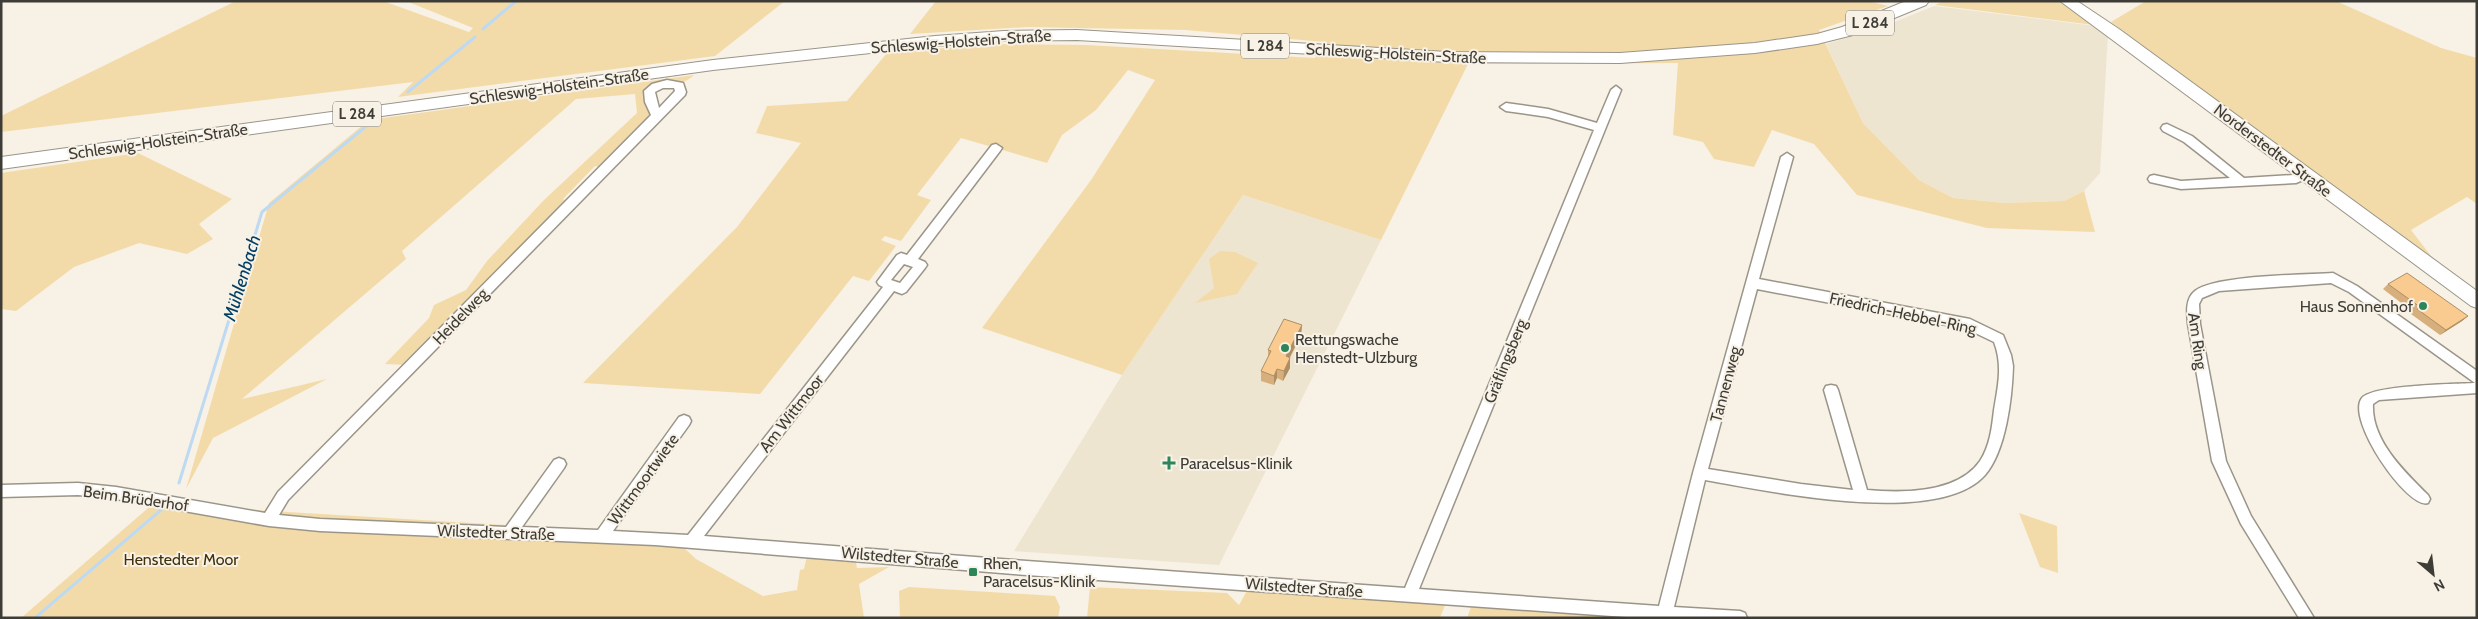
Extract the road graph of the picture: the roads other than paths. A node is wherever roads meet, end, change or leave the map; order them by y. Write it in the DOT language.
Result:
graph roads {
  1 [pos="1920,1"];
  2 [pos="2067,1"];
  3 [pos="1616,90"];
  4 [pos="1506,107"];
  5 [pos="657,116"];
  6 [pos="1600,128"];
  7 [pos="2167,128"];
  8 [pos="996,148"];
  9 [pos="1787,157"];
  10 [pos="1,163"];
  11 [pos="2306,174"];
  12 [pos="2154,179"];
  13 [pos="2242,182"];
  14 [pos="1753,282"];
  15 [pos="2477,301"];
  16 [pos="2477,378"];
  17 [pos="2477,388"];
  18 [pos="1832,390"];
  19 [pos="684,421"];
  20 [pos="559,464"];
  21 [pos="1700,473"];
  22 [pos="1,491"];
  23 [pos="1861,496"];
  24 [pos="2423,499"];
  25 [pos="269,520"];
  26 [pos="510,533"];
  27 [pos="601,537"];
  28 [pos="692,541"];
  29 [pos="1410,594"];
  30 [pos="1665,612"];
  31 [pos="2307,617"];
  32 [pos="1740,618"];
  1 -- 10 [label="main road, Schleswig-Holstein-Straße / L 284"];
  2 -- 11 [label="street, Norderstedter Straße"];
  3 -- 6 [label="street, Gräflingsberg"];
  4 -- 6 [label="street"];
  5 -- 25 [label="street, Heidelweg"];
  6 -- 29 [label="street, Gräflingsberg"];
  7 -- 13 [label="street"];
  8 -- 28 [label="street, Am Wittmoor"];
  9 -- 14 [label="street, Tannenweg"];
  11 -- 13 [label="street"];
  11 -- 15 [label="street, Norderstedter Straße"];
  12 -- 13 [label="street"];
  14 -- 21 [label="street, Tannenweg"];
  14 -- 23 [label="street, Friedrich-Hebbel-Ring"];
  16 -- 31 [label="street, Am Ring"];
  17 -- 24 [label="street"];
  18 -- 23 [label="street"];
  19 -- 27 [label="street, Wittmoortwiete"];
  20 -- 26 [label="street"];
  21 -- 23 [label="street, Friedrich-Hebbel-Ring"];
  21 -- 30 [label="street, Tannenweg"];
  22 -- 25 [label="street, Beim Brüderhof"];
  25 -- 26 [label="street, Wilstedter Straße"];
  26 -- 27 [label="street, Wilstedter Straße"];
  27 -- 28 [label="street, Wilstedter Straße"];
  28 -- 29 [label="street, Wilstedter Straße"];
  29 -- 30 [label="street, Wilstedter Straße"];
  30 -- 32 [label="street, Wilstedter Straße"];
}
